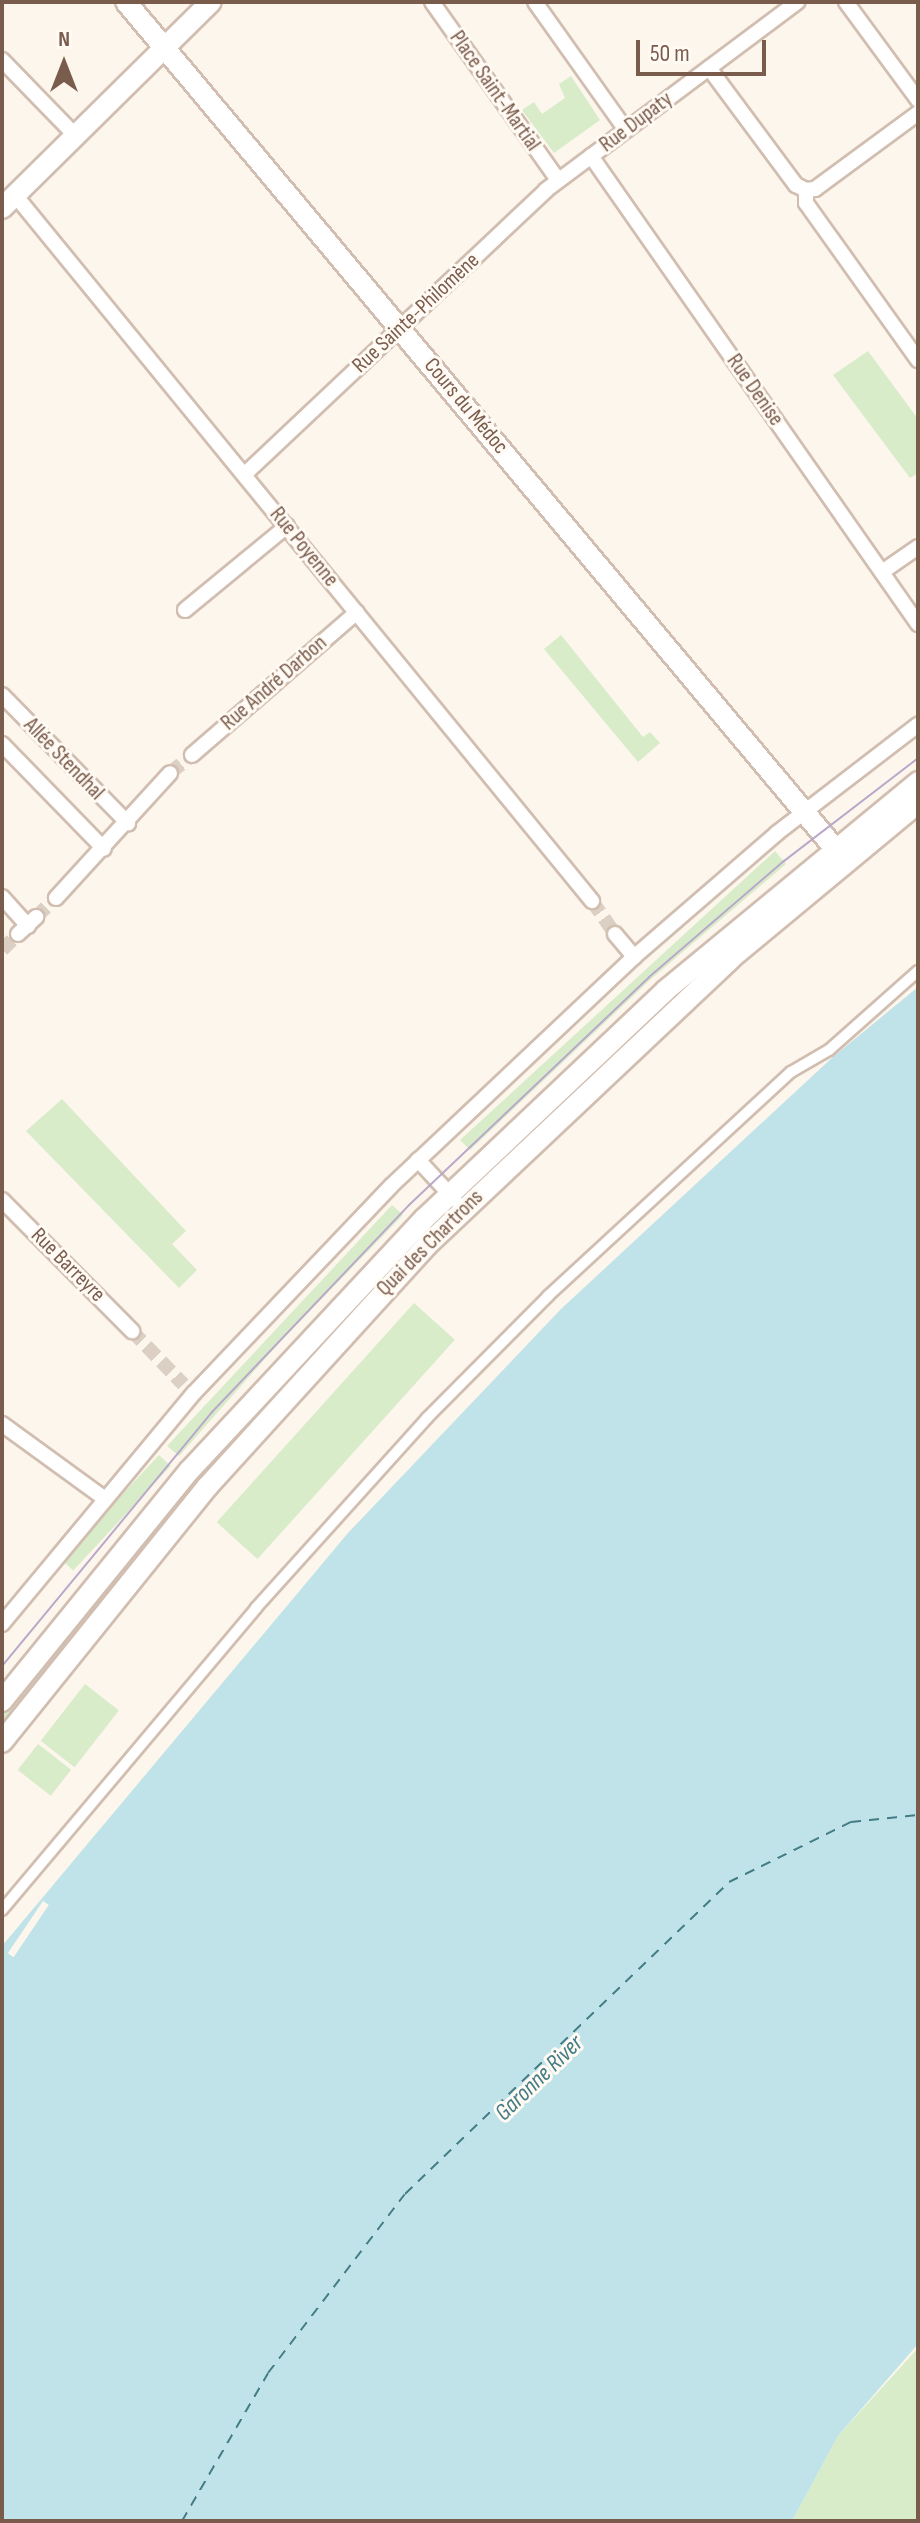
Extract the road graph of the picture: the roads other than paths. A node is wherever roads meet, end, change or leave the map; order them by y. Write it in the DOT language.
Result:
graph roads {
  1 [pos="126,2"];
  2 [pos="211,2"];
  3 [pos="432,2"];
  4 [pos="535,2"];
  5 [pos="797,2"];
  6 [pos="846,2"];
  7 [pos="164,48"];
  8 [pos="2,60"];
  9 [pos="709,68"];
  10 [pos="918,100"];
  11 [pos="918,113"];
  12 [pos="626,130"];
  13 [pos="76,136"];
  14 [pos="591,156"];
  15 [pos="558,180"];
  16 [pos="806,190"];
  17 [pos="9,201"];
  18 [pos="401,328"];
  19 [pos="918,360"];
  20 [pos="245,474"];
  21 [pos="287,526"];
  22 [pos="918,547"];
  23 [pos="882,572"];
  24 [pos="185,610"];
  25 [pos="357,612"];
  26 [pos="918,624"];
  27 [pos="2,695"];
  28 [pos="918,725"];
  29 [pos="2,744"];
  30 [pos="192,755"];
  31 [pos="170,773"];
  32 [pos="918,782"];
  33 [pos="918,803"];
  34 [pos="805,811"];
  35 [pos="128,823"];
  36 [pos="104,849"];
  37 [pos="840,855"];
  38 [pos="2,897"];
  39 [pos="56,898"];
  40 [pos="592,901"];
  41 [pos="27,926"];
  42 [pos="615,934"];
  43 [pos="634,957"];
  44 [pos="918,971"];
  45 [pos="418,1160"];
  46 [pos="2,1200"];
  47 [pos="457,1202"];
  48 [pos="132,1331"];
  49 [pos="2,1424"];
  50 [pos="104,1498"];
  51 [pos="2,1624"];
  52 [pos="2,1701"];
  53 [pos="2,1742"];
  54 [pos="2,1910"];
  1 -- 7 [label="main road, Cours du Médoc"];
  2 -- 7 [label="main road"];
  3 -- 15 [label="street, Place Saint-Martial"];
  4 -- 12 [label="street"];
  5 -- 9 [label="street, Rue Dupaty"];
  6 -- 10 [label="street"];
  7 -- 13 [label="main road"];
  7 -- 18 [label="main road, Cours du Médoc"];
  8 -- 13 [label="street"];
  9 -- 12 [label="street, Rue Dupaty"];
  9 -- 16 [label="street"];
  11 -- 16 [label="street"];
  12 -- 14 [label="street, Rue Dupaty"];
  13 -- 17 [label="main road"];
  14 -- 15 [label="street, Rue Sainte-Philomène"];
  14 -- 23 [label="street, Rue Denise"];
  15 -- 18 [label="street, Rue Sainte-Philomène"];
  16 -- 19 [label="street"];
  17 -- 20 [label="street, Rue Poyenne"];
  18 -- 20 [label="street, Rue Sainte-Philomène"];
  18 -- 34 [label="main road, Cours du Médoc"];
  20 -- 21 [label="street, Rue Poyenne"];
  21 -- 24 [label="street"];
  21 -- 25 [label="street, Rue Poyenne"];
  22 -- 23 [label="street"];
  23 -- 26 [label="street, Rue Denise"];
  25 -- 30 [label="street, Rue André Darbon"];
  25 -- 40 [label="street, Rue Poyenne"];
  27 -- 35 [label="street, Allée Stendhal"];
  28 -- 34 [label="street"];
  29 -- 36 [label="street, Allée Stendhal"];
  31 -- 35 [label="street"];
  32 -- 37 [label="main road, Quai des Chartrons"];
  33 -- 37 [label="main road, Quai des Chartrons"];
  34 -- 37 [label="main road, Cours du Médoc"];
  34 -- 43 [label="street"];
  35 -- 36 [label="street"];
  36 -- 39 [label="street"];
  37 -- 47 [label="main road, Quai des Chartrons"];
  38 -- 41 [label="street"];
  42 -- 43 [label="street"];
  43 -- 45 [label="street"];
  44 -- 54 [label="street"];
  45 -- 47 [label="street"];
  45 -- 50 [label="street"];
  46 -- 48 [label="street, Rue Barreyre"];
  47 -- 52 [label="main road, Quai des Chartrons"];
  47 -- 53 [label="main road, Quai des Chartrons"];
  49 -- 50 [label="street"];
  50 -- 51 [label="street"];
}
